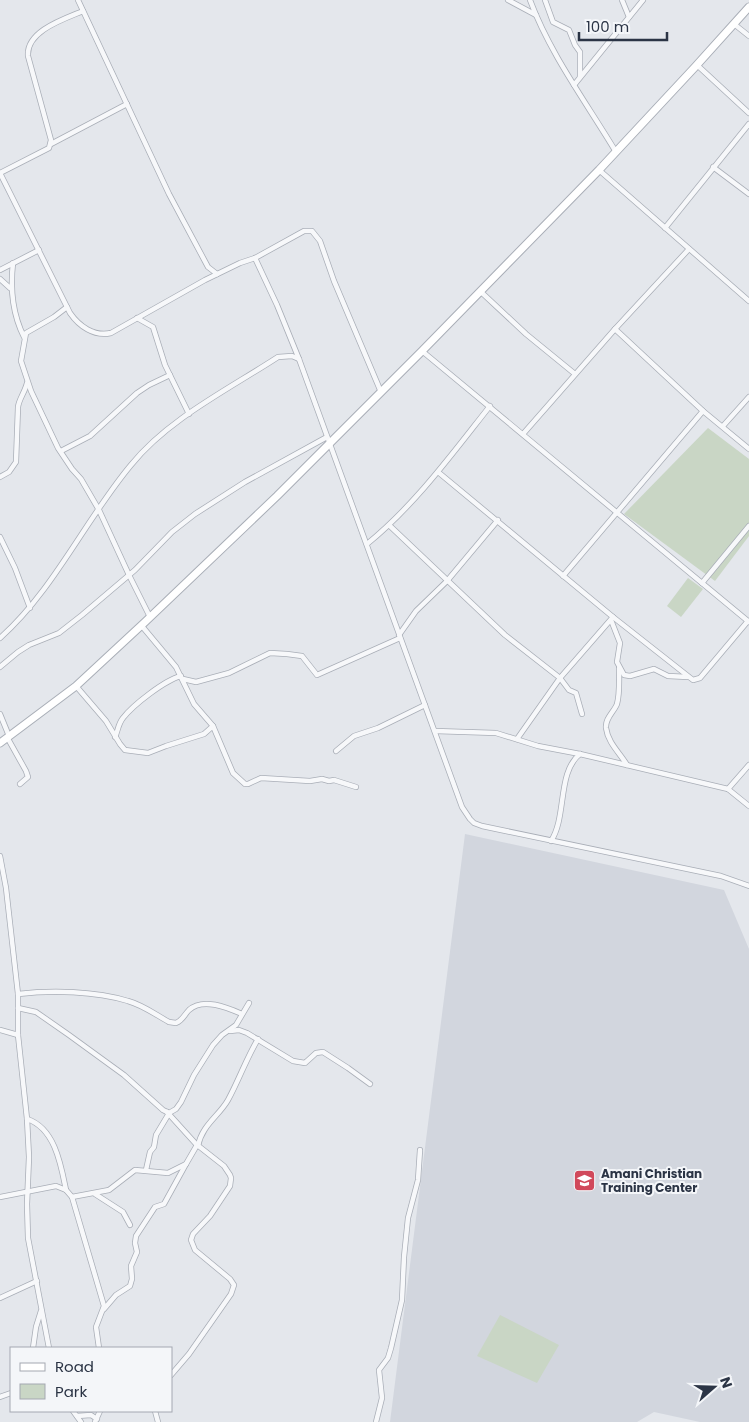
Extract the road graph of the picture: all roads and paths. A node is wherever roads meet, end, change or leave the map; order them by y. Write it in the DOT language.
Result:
graph roads {
  1 [pos="78,0"];
  2 [pos="508,0"];
  3 [pos="530,0"];
  4 [pos="545,0"];
  5 [pos="622,0"];
  6 [pos="643,0"];
  7 [pos="749,7"];
  8 [pos="83,11"];
  9 [pos="536,16"];
  10 [pos="629,17"];
  11 [pos="734,24"];
  12 [pos="749,36"];
  13 [pos="697,65"];
  14 [pos="580,77"];
  15 [pos="574,85"];
  16 [pos="128,104"];
  17 [pos="749,113"];
  18 [pos="749,124"];
  19 [pos="51,144"];
  20 [pos="616,152"];
  21 [pos="713,167"];
  22 [pos="599,170"];
  23 [pos="0,173"];
  24 [pos="749,194"];
  25 [pos="665,228"];
  26 [pos="689,249"];
  27 [pos="39,250"];
  28 [pos="255,258"];
  29 [pos="13,264"];
  30 [pos="208,268"];
  31 [pos="0,270"];
  32 [pos="217,274"];
  33 [pos="0,279"];
  34 [pos="205,280"];
  35 [pos="11,289"];
  36 [pos="480,291"];
  37 [pos="749,301"];
  38 [pos="67,307"];
  39 [pos="137,318"];
  40 [pos="615,329"];
  41 [pos="24,337"];
  42 [pos="422,351"];
  43 [pos="299,359"];
  44 [pos="575,374"];
  45 [pos="170,375"];
  46 [pos="27,382"];
  47 [pos="381,392"];
  48 [pos="749,397"];
  49 [pos="490,406"];
  50 [pos="703,411"];
  51 [pos="188,414"];
  52 [pos="723,426"];
  53 [pos="523,434"];
  54 [pos="329,440"];
  55 [pos="749,449"];
  56 [pos="61,451"];
  57 [pos="438,472"];
  58 [pos="0,478"];
  59 [pos="99,510"];
  60 [pos="617,511"];
  61 [pos="498,520"];
  62 [pos="390,526"];
  63 [pos="749,526"];
  64 [pos="0,537"];
  65 [pos="367,544"];
  66 [pos="128,575"];
  67 [pos="563,576"];
  68 [pos="446,581"];
  69 [pos="702,583"];
  70 [pos="30,608"];
  71 [pos="150,617"];
  72 [pos="612,618"];
  73 [pos="749,622"];
  74 [pos="142,625"];
  75 [pos="400,636"];
  76 [pos="0,638"];
  77 [pos="619,666"];
  78 [pos="0,667"];
  79 [pos="688,677"];
  80 [pos="182,678"];
  81 [pos="560,678"];
  82 [pos="76,686"];
  83 [pos="425,705"];
  84 [pos="0,714"];
  85 [pos="582,714"];
  86 [pos="213,726"];
  87 [pos="435,731"];
  88 [pos="8,737"];
  89 [pos="115,737"];
  90 [pos="517,739"];
  91 [pos="0,744"];
  92 [pos="336,751"];
  93 [pos="580,754"];
  94 [pos="628,765"];
  95 [pos="749,765"];
  96 [pos="20,784"];
  97 [pos="356,787"];
  98 [pos="728,789"];
  99 [pos="749,806"];
  100 [pos="551,841"];
  101 [pos="0,856"];
  102 [pos="0,879"];
  103 [pos="749,886"];
  104 [pos="6,888"];
  105 [pos="18,994"];
  106 [pos="249,1003"];
  107 [pos="18,1008"];
  108 [pos="242,1014"];
  109 [pos="0,1030"];
  110 [pos="228,1031"];
  111 [pos="18,1035"];
  112 [pos="258,1039"];
  113 [pos="370,1084"];
  114 [pos="168,1114"];
  115 [pos="27,1119"];
  116 [pos="197,1145"];
  117 [pos="420,1150"];
  118 [pos="186,1164"];
  119 [pos="146,1170"];
  120 [pos="66,1190"];
  121 [pos="28,1192"];
  122 [pos="95,1194"];
  123 [pos="0,1197"];
  124 [pos="72,1197"];
  125 [pos="130,1225"];
  126 [pos="37,1281"];
  127 [pos="0,1298"];
  128 [pos="41,1310"];
  129 [pos="104,1310"];
  130 [pos="33,1347"];
  131 [pos="49,1347"];
  132 [pos="99,1347"];
  133 [pos="172,1374"];
  134 [pos="74,1412"];
  135 [pos="77,1416"];
  136 [pos="96,1420"];
  137 [pos="81,1422"];
  138 [pos="103,1422"];
  139 [pos="376,1422"];
  1 -- 8 [label="street"];
  2 -- 9 [label="street"];
  3 -- 9 [label="street"];
  4 -- 14 [label="street"];
  5 -- 10 [label="street"];
  6 -- 10 [label="street"];
  7 -- 11 [label="street"];
  8 -- 16 [label="street"];
  8 -- 19 [label="street"];
  9 -- 15 [label="street"];
  10 -- 14 [label="street"];
  11 -- 12 [label="street"];
  11 -- 13 [label="street"];
  13 -- 17 [label="street"];
  13 -- 20 [label="street"];
  14 -- 15 [label="street"];
  15 -- 20 [label="street"];
  16 -- 19 [label="street"];
  16 -- 30 [label="street"];
  18 -- 21 [label="street"];
  19 -- 23 [label="street"];
  20 -- 22 [label="street"];
  21 -- 24 [label="street"];
  21 -- 25 [label="street"];
  22 -- 25 [label="street"];
  22 -- 36 [label="street"];
  23 -- 27 [label="street"];
  25 -- 26 [label="street"];
  26 -- 37 [label="street"];
  26 -- 40 [label="street"];
  27 -- 29 [label="street"];
  27 -- 38 [label="street"];
  28 -- 32 [label="street"];
  28 -- 43 [label="street"];
  28 -- 47 [label="street"];
  29 -- 31 [label="street"];
  29 -- 35 [label="street"];
  30 -- 32 [label="street"];
  30 -- 34 [label="street"];
  32 -- 34 [label="street"];
  33 -- 35 [label="street"];
  34 -- 39 [label="street"];
  35 -- 41 [label="street"];
  36 -- 42 [label="street"];
  36 -- 44 [label="street"];
  38 -- 39 [label="street"];
  38 -- 41 [label="street"];
  39 -- 45 [label="street"];
  40 -- 44 [label="street"];
  40 -- 50 [label="street"];
  41 -- 46 [label="street"];
  42 -- 47 [label="street"];
  42 -- 49 [label="street"];
  43 -- 51 [label="street"];
  43 -- 54 [label="street"];
  44 -- 53 [label="street"];
  45 -- 51 [label="street"];
  45 -- 56 [label="street"];
  46 -- 56 [label="street"];
  46 -- 58 [label="street"];
  47 -- 54 [label="street"];
  48 -- 52 [label="street"];
  49 -- 53 [label="street"];
  49 -- 57 [label="street"];
  50 -- 52 [label="street"];
  50 -- 60 [label="street"];
  51 -- 59 [label="street"];
  52 -- 55 [label="street"];
  53 -- 60 [label="street"];
  54 -- 65 [label="street"];
  54 -- 66 [label="street"];
  54 -- 71 [label="street"];
  56 -- 59 [label="street"];
  57 -- 61 [label="street"];
  57 -- 62 [label="street"];
  59 -- 66 [label="street"];
  59 -- 70 [label="street"];
  60 -- 67 [label="street"];
  60 -- 69 [label="street"];
  61 -- 67 [label="street"];
  61 -- 68 [label="street"];
  62 -- 65 [label="street"];
  62 -- 68 [label="street"];
  63 -- 69 [label="street"];
  64 -- 70 [label="street"];
  65 -- 75 [label="street"];
  66 -- 71 [label="street"];
  66 -- 78 [label="street"];
  67 -- 72 [label="street"];
  68 -- 75 [label="street"];
  68 -- 81 [label="street"];
  69 -- 73 [label="street"];
  70 -- 76 [label="street"];
  71 -- 74 [label="street"];
  72 -- 77 [label="street"];
  72 -- 79 [label="street"];
  72 -- 81 [label="street"];
  73 -- 79 [label="street"];
  74 -- 80 [label="street"];
  74 -- 82 [label="street"];
  75 -- 80 [label="street"];
  75 -- 83 [label="street"];
  77 -- 79 [label="street"];
  77 -- 94 [label="street"];
  80 -- 86 [label="street"];
  80 -- 89 [label="street"];
  81 -- 85 [label="street"];
  81 -- 90 [label="street"];
  82 -- 88 [label="street"];
  82 -- 89 [label="street"];
  83 -- 87 [label="street"];
  83 -- 92 [label="street"];
  84 -- 88 [label="street"];
  86 -- 89 [label="street"];
  86 -- 97 [label="street"];
  87 -- 90 [label="street"];
  87 -- 100 [label="street"];
  88 -- 91 [label="street"];
  88 -- 96 [label="street"];
  90 -- 93 [label="street"];
  93 -- 94 [label="street"];
  93 -- 100 [label="street"];
  94 -- 98 [label="street"];
  95 -- 98 [label="street"];
  98 -- 99 [label="street"];
  100 -- 103 [label="street"];
  101 -- 104 [label="street"];
  102 -- 104 [label="street"];
  104 -- 105 [label="street"];
  105 -- 107 [label="street"];
  105 -- 108 [label="street"];
  106 -- 108 [label="street"];
  107 -- 111 [label="street"];
  107 -- 114 [label="street"];
  108 -- 110 [label="street"];
  109 -- 111 [label="street"];
  110 -- 112 [label="street"];
  110 -- 114 [label="street"];
  111 -- 115 [label="street"];
  112 -- 113 [label="street"];
  112 -- 116 [label="street"];
  114 -- 116 [label="street"];
  114 -- 119 [label="street"];
  115 -- 120 [label="street"];
  115 -- 121 [label="street"];
  116 -- 118 [label="street"];
  116 -- 133 [label="street"];
  117 -- 139 [label="street"];
  118 -- 119 [label="street"];
  118 -- 129 [label="street"];
  119 -- 122 [label="street"];
  120 -- 121 [label="street"];
  120 -- 124 [label="street"];
  121 -- 123 [label="street"];
  121 -- 126 [label="street"];
  122 -- 124 [label="street"];
  122 -- 125 [label="street"];
  124 -- 129 [label="street"];
  126 -- 127 [label="street"];
  126 -- 128 [label="street"];
  128 -- 130 [label="street"];
  128 -- 131 [label="street"];
  129 -- 132 [label="street"];
  134 -- 135 [label="street"];
  135 -- 136 [label="street"];
  135 -- 137 [label="street"];
  136 -- 138 [label="street"];
}
